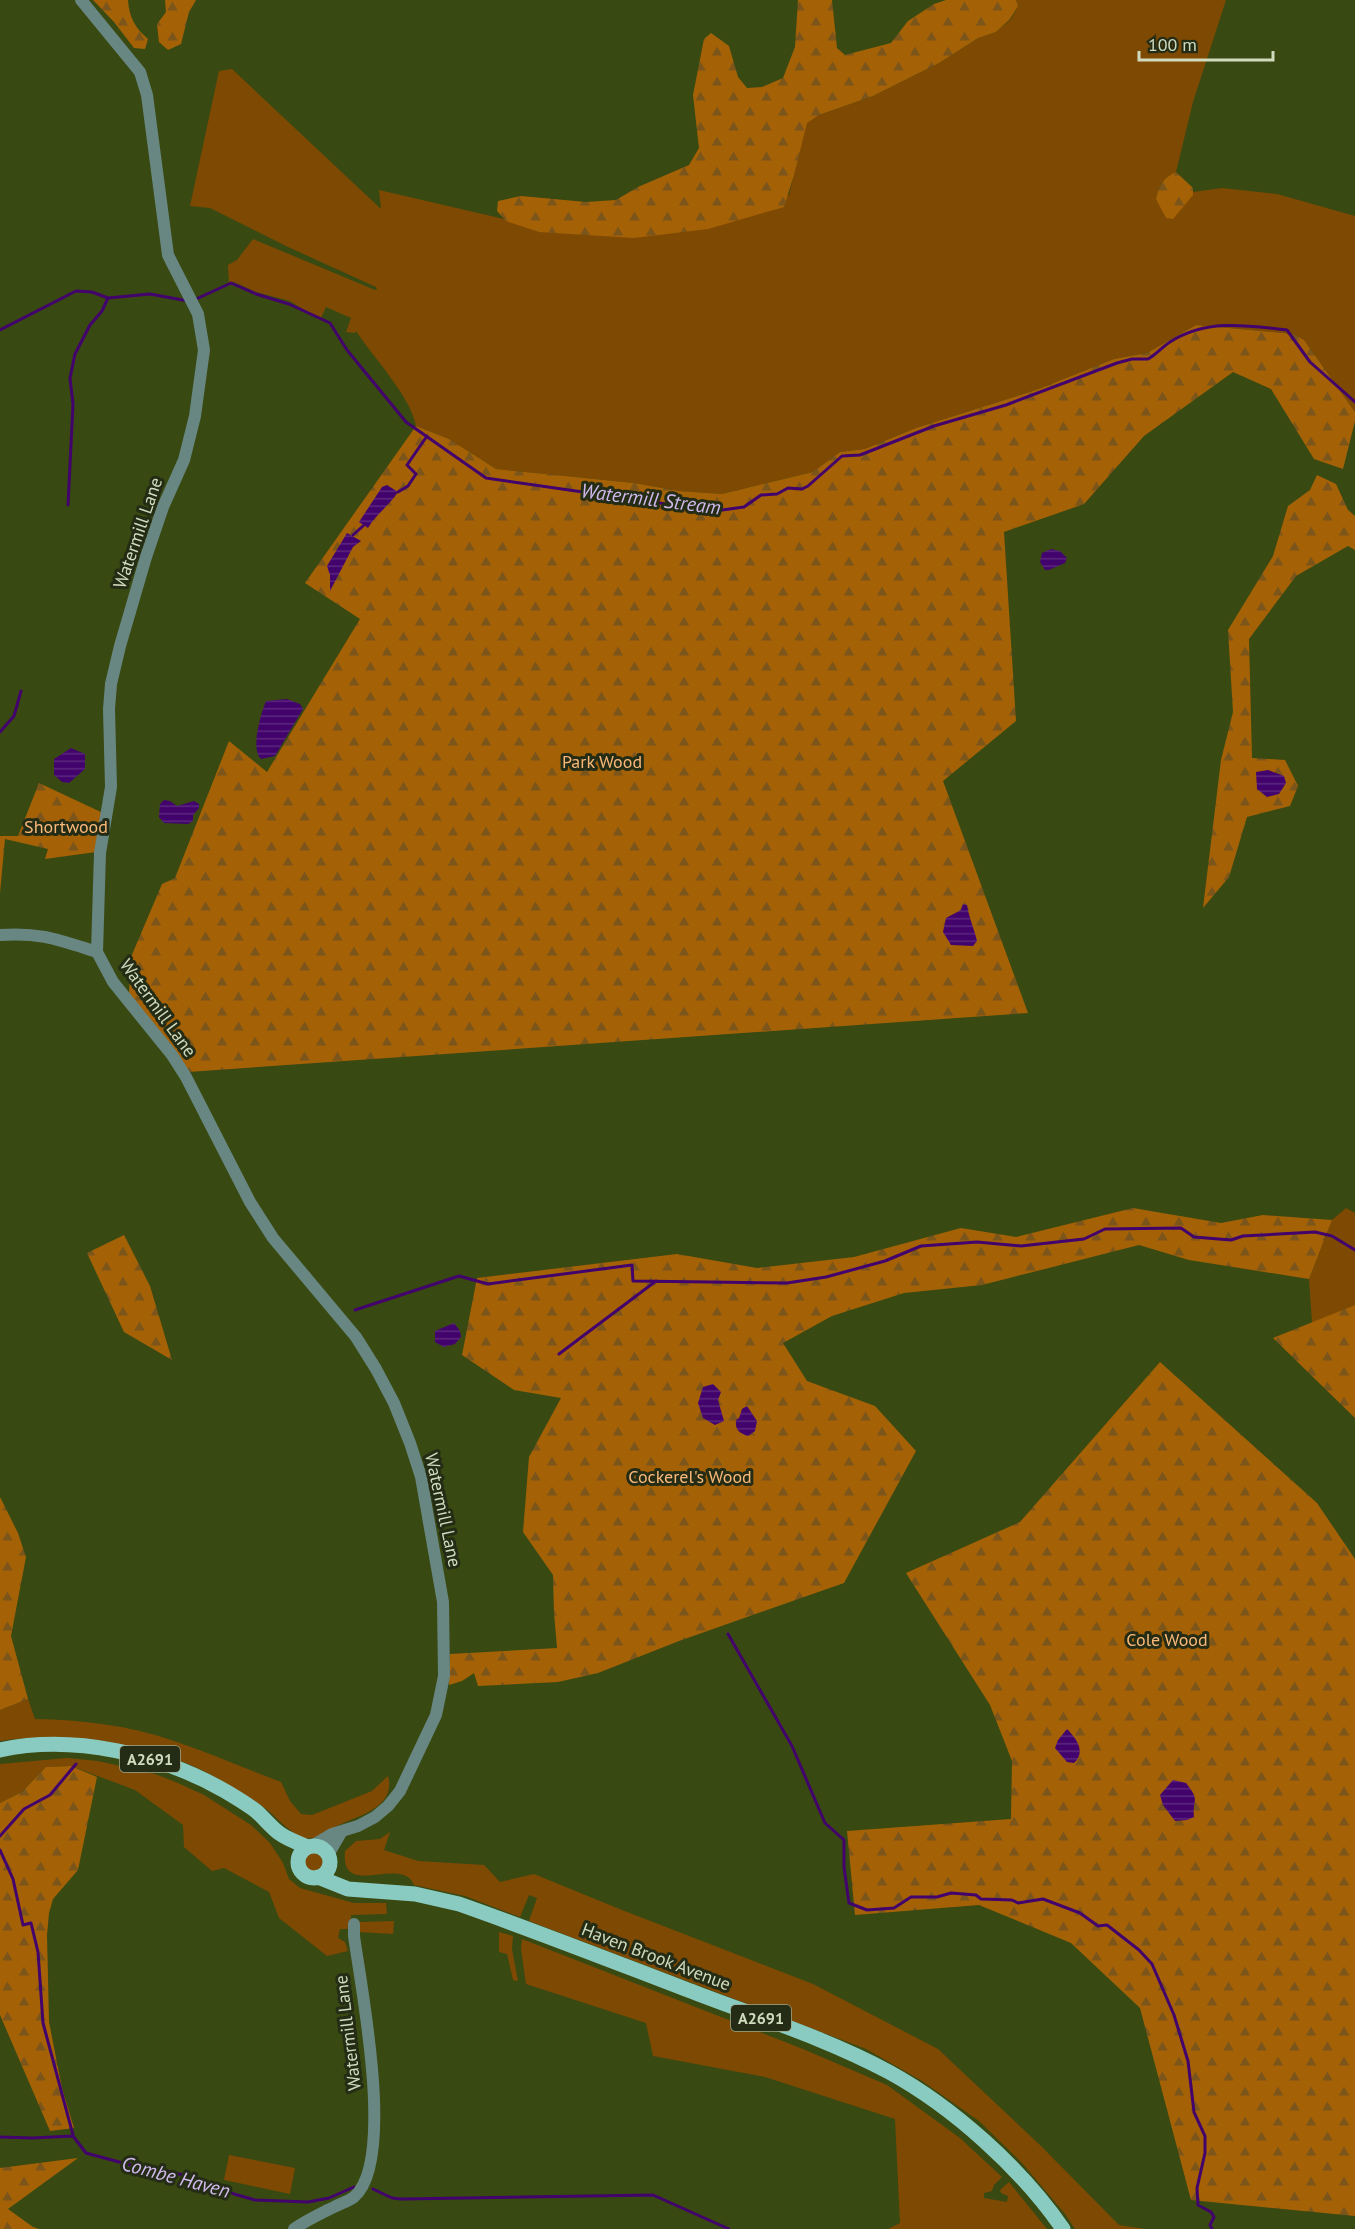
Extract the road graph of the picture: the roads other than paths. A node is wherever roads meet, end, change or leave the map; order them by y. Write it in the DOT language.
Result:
graph roads {
  1 [pos="81,0"];
  2 [pos="0,935"];
  3 [pos="97,952"];
  4 [pos="0,1750"];
  5 [pos="342,1831"];
  6 [pos="280,1834"];
  7 [pos="310,1847"];
  8 [pos="329,1859"];
  9 [pos="298,1865"];
  10 [pos="318,1877"];
  11 [pos="348,1889"];
  12 [pos="350,1932"];
  13 [pos="294,2229"];
  14 [pos="1063,2229"];
  1 -- 3 [label="street, Watermill Lane"];
  2 -- 3 [label="street"];
  3 -- 5 [label="street, Watermill Lane"];
  4 -- 6 [label="main road, A2691"];
  5 -- 7 [label="street, Watermill Lane"];
  5 -- 8 [label="street"];
  6 -- 7 [label="main road, A2691"];
  6 -- 9 [label="main road, A2691"];
  7 -- 8 [label="main road"];
  7 -- 9 [label="main road"];
  8 -- 10 [label="main road"];
  8 -- 11 [label="main road"];
  9 -- 10 [label="main road"];
  10 -- 11 [label="main road, Haven Brook Avenue / A2691"];
  11 -- 14 [label="main road, Haven Brook Avenue / A2691"];
  12 -- 13 [label="street, Watermill Lane"];
}
